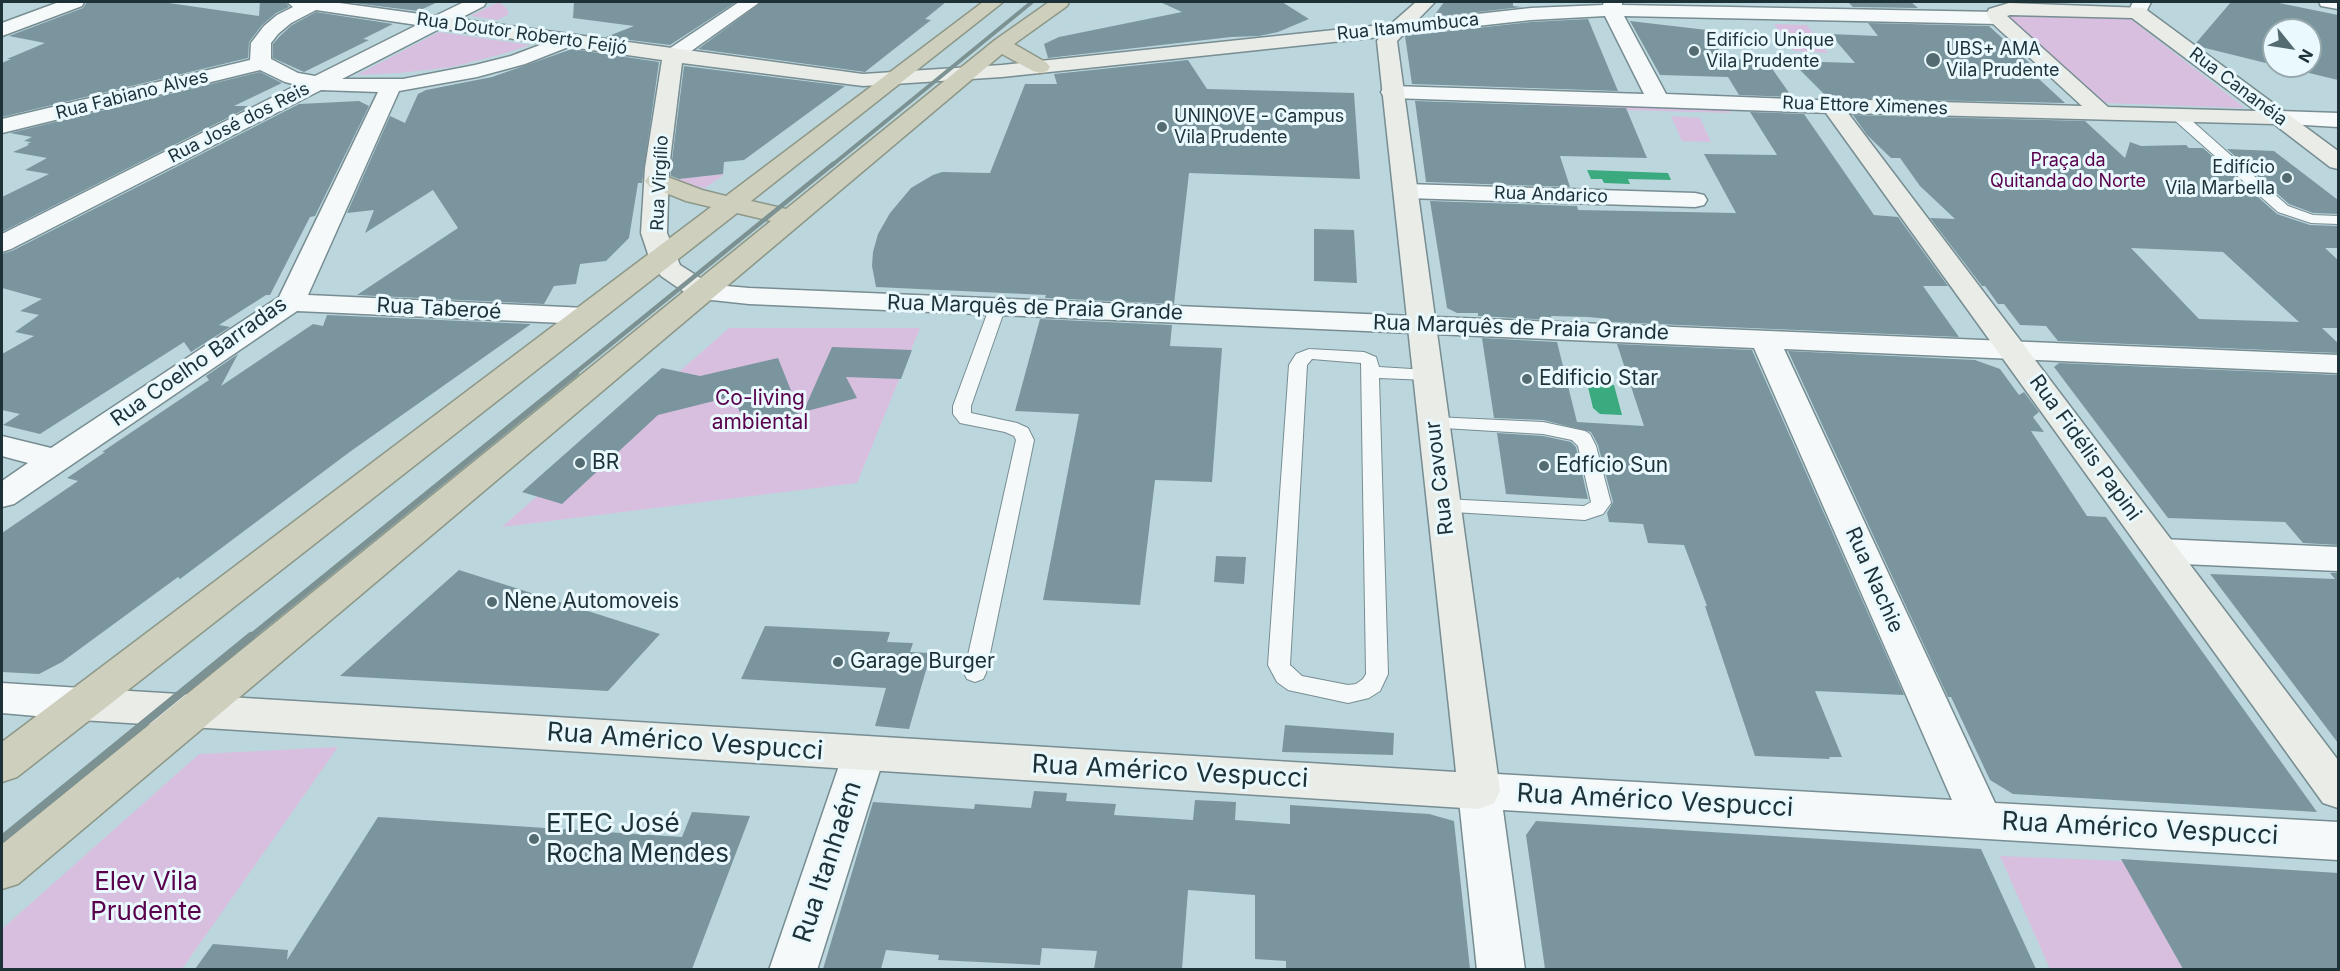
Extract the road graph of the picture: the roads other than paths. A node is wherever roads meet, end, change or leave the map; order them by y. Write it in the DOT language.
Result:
graph roads {
  1 [pos="75,2"];
  2 [pos="477,2"];
  3 [pos="751,2"];
  4 [pos="994,2"];
  5 [pos="1059,2"];
  6 [pos="1426,2"];
  7 [pos="2328,2"];
  8 [pos="305,3"];
  9 [pos="2338,4"];
  10 [pos="2032,5"];
  11 [pos="1612,6"];
  12 [pos="2140,7"];
  13 [pos="1998,18"];
  14 [pos="437,22"];
  15 [pos="1396,29"];
  16 [pos="2,30"];
  17 [pos="569,40"];
  18 [pos="1002,44"];
  19 [pos="672,61"];
  20 [pos="262,63"];
  21 [pos="1040,67"];
  22 [pos="966,74"];
  23 [pos="893,80"];
  24 [pos="317,83"];
  25 [pos="391,86"];
  26 [pos="1392,92"];
  27 [pos="1658,99"];
  28 [pos="1832,106"];
  29 [pos="2101,112"];
  30 [pos="2176,114"];
  31 [pos="2279,118"];
  32 [pos="2338,120"];
  33 [pos="2,126"];
  34 [pos="2338,162"];
  35 [pos="657,181"];
  36 [pos="1406,191"];
  37 [pos="1695,200"];
  38 [pos="731,204"];
  39 [pos="792,218"];
  40 [pos="2338,220"];
  41 [pos="2,244"];
  42 [pos="663,257"];
  43 [pos="703,292"];
  44 [pos="291,302"];
  45 [pos="998,306"];
  46 [pos="586,316"];
  47 [pos="1422,324"];
  48 [pos="1765,339"];
  49 [pos="2012,349"];
  50 [pos="2338,364"];
  51 [pos="1369,372"];
  52 [pos="1428,375"];
  53 [pos="1434,423"];
  54 [pos="2,446"];
  55 [pos="56,460"];
  56 [pos="2,496"];
  57 [pos="1444,506"];
  58 [pos="2161,551"];
  59 [pos="2338,559"];
  60 [pos="975,673"];
  61 [pos="2,698"];
  62 [pos="81,704"];
  63 [pos="193,712"];
  64 [pos="864,753"];
  65 [pos="2,765"];
  66 [pos="1479,791"];
  67 [pos="2338,791"];
  68 [pos="1982,820"];
  69 [pos="2338,841"];
  70 [pos="2,870"];
  71 [pos="793,969"];
  72 [pos="1501,969"];
  1 -- 16 [label="street"];
  2 -- 14 [label="street, Rua José dos Reis"];
  3 -- 19 [label="street"];
  4 -- 23 [label="highway"];
  5 -- 18 [label="highway"];
  6 -- 15 [label="street"];
  7 -- 9 [label="street"];
  8 -- 14 [label="street, Rua Doutor Roberto Feijó"];
  8 -- 20 [label="street"];
  10 -- 12 [label="street"];
  10 -- 13 [label="street"];
  11 -- 13 [label="street, Rua Itamumbuca"];
  11 -- 15 [label="street, Rua Itamumbuca"];
  11 -- 27 [label="street"];
  12 -- 31 [label="street, Rua Cananéia"];
  13 -- 29 [label="street"];
  14 -- 17 [label="street, Rua Doutor Roberto Feijó"];
  14 -- 24 [label="street, Rua José dos Reis"];
  15 -- 21 [label="street, Rua Itamumbuca"];
  15 -- 26 [label="street, Rua Cavour"];
  17 -- 19 [label="street, Rua Doutor Roberto Feijó"];
  17 -- 25 [label="street"];
  18 -- 21 [label="highway"];
  18 -- 22 [label="highway"];
  19 -- 23 [label="street, Rua Doutor Roberto Feijó"];
  19 -- 35 [label="street, Rua Virgílio"];
  20 -- 24 [label="street"];
  20 -- 33 [label="street, Rua Fabiano Alves"];
  21 -- 22 [label="street, Rua Itamumbuca"];
  22 -- 23 [label="street, Rua Itamumbuca"];
  22 -- 39 [label="highway"];
  23 -- 38 [label="highway"];
  24 -- 25 [label="street"];
  24 -- 41 [label="street, Rua José dos Reis"];
  25 -- 44 [label="street, Rua Coelho Barradas"];
  26 -- 27 [label="street, Rua Ettore Ximenes"];
  26 -- 36 [label="street, Rua Cavour"];
  27 -- 28 [label="street, Rua Ettore Ximenes"];
  28 -- 29 [label="street, Rua Ettore Ximenes"];
  28 -- 49 [label="street, Rua Fidélis Papini"];
  29 -- 30 [label="street, Rua Ettore Ximenes"];
  30 -- 31 [label="street, Rua Ettore Ximenes"];
  30 -- 40 [label="lane"];
  31 -- 32 [label="street, Rua Ettore Ximenes"];
  31 -- 34 [label="street, Rua Cananéia"];
  35 -- 38 [label="highway"];
  35 -- 42 [label="street, Rua Virgílio"];
  36 -- 37 [label="street, Rua Andarico"];
  36 -- 47 [label="street, Rua Cavour"];
  38 -- 39 [label="highway"];
  38 -- 42 [label="highway"];
  39 -- 43 [label="highway"];
  42 -- 43 [label="street, Rua Virgílio"];
  42 -- 46 [label="highway"];
  43 -- 45 [label="street, Rua Marquês de Praia Grande"];
  43 -- 63 [label="highway"];
  44 -- 46 [label="street, Rua Taberoé"];
  44 -- 55 [label="street, Rua Coelho Barradas"];
  45 -- 47 [label="street, Rua Marquês de Praia Grande"];
  45 -- 60 [label="lane"];
  46 -- 62 [label="highway"];
  47 -- 48 [label="street, Rua Marquês de Praia Grande"];
  47 -- 52 [label="street, Rua Cavour"];
  48 -- 49 [label="street, Rua Marquês de Praia Grande"];
  48 -- 68 [label="street, Rua Nachie"];
  49 -- 50 [label="street, Rua Marquês de Praia Grande"];
  49 -- 58 [label="street, Rua Fidélis Papini"];
  51 -- 51 [label="lane"];
  51 -- 52 [label="lane"];
  52 -- 53 [label="street, Rua Cavour"];
  53 -- 57 [label="street, Rua Cavour"];
  53 -- 57 [label="lane"];
  54 -- 55 [label="street"];
  55 -- 56 [label="street, Rua Coelho Barradas"];
  57 -- 66 [label="street, Rua Cavour"];
  58 -- 59 [label="street"];
  58 -- 67 [label="street, Rua Fidélis Papini"];
  61 -- 62 [label="street, Rua Américo Vespucci"];
  62 -- 63 [label="street, Rua Américo Vespucci"];
  62 -- 65 [label="highway"];
  63 -- 64 [label="street, Rua Américo Vespucci"];
  63 -- 70 [label="highway"];
  64 -- 66 [label="street, Rua Américo Vespucci"];
  64 -- 71 [label="street, Rua Itanhaém"];
  66 -- 68 [label="street, Rua Américo Vespucci"];
  66 -- 72 [label="street, Rua Cavour"];
  68 -- 69 [label="street, Rua Américo Vespucci"];
}
